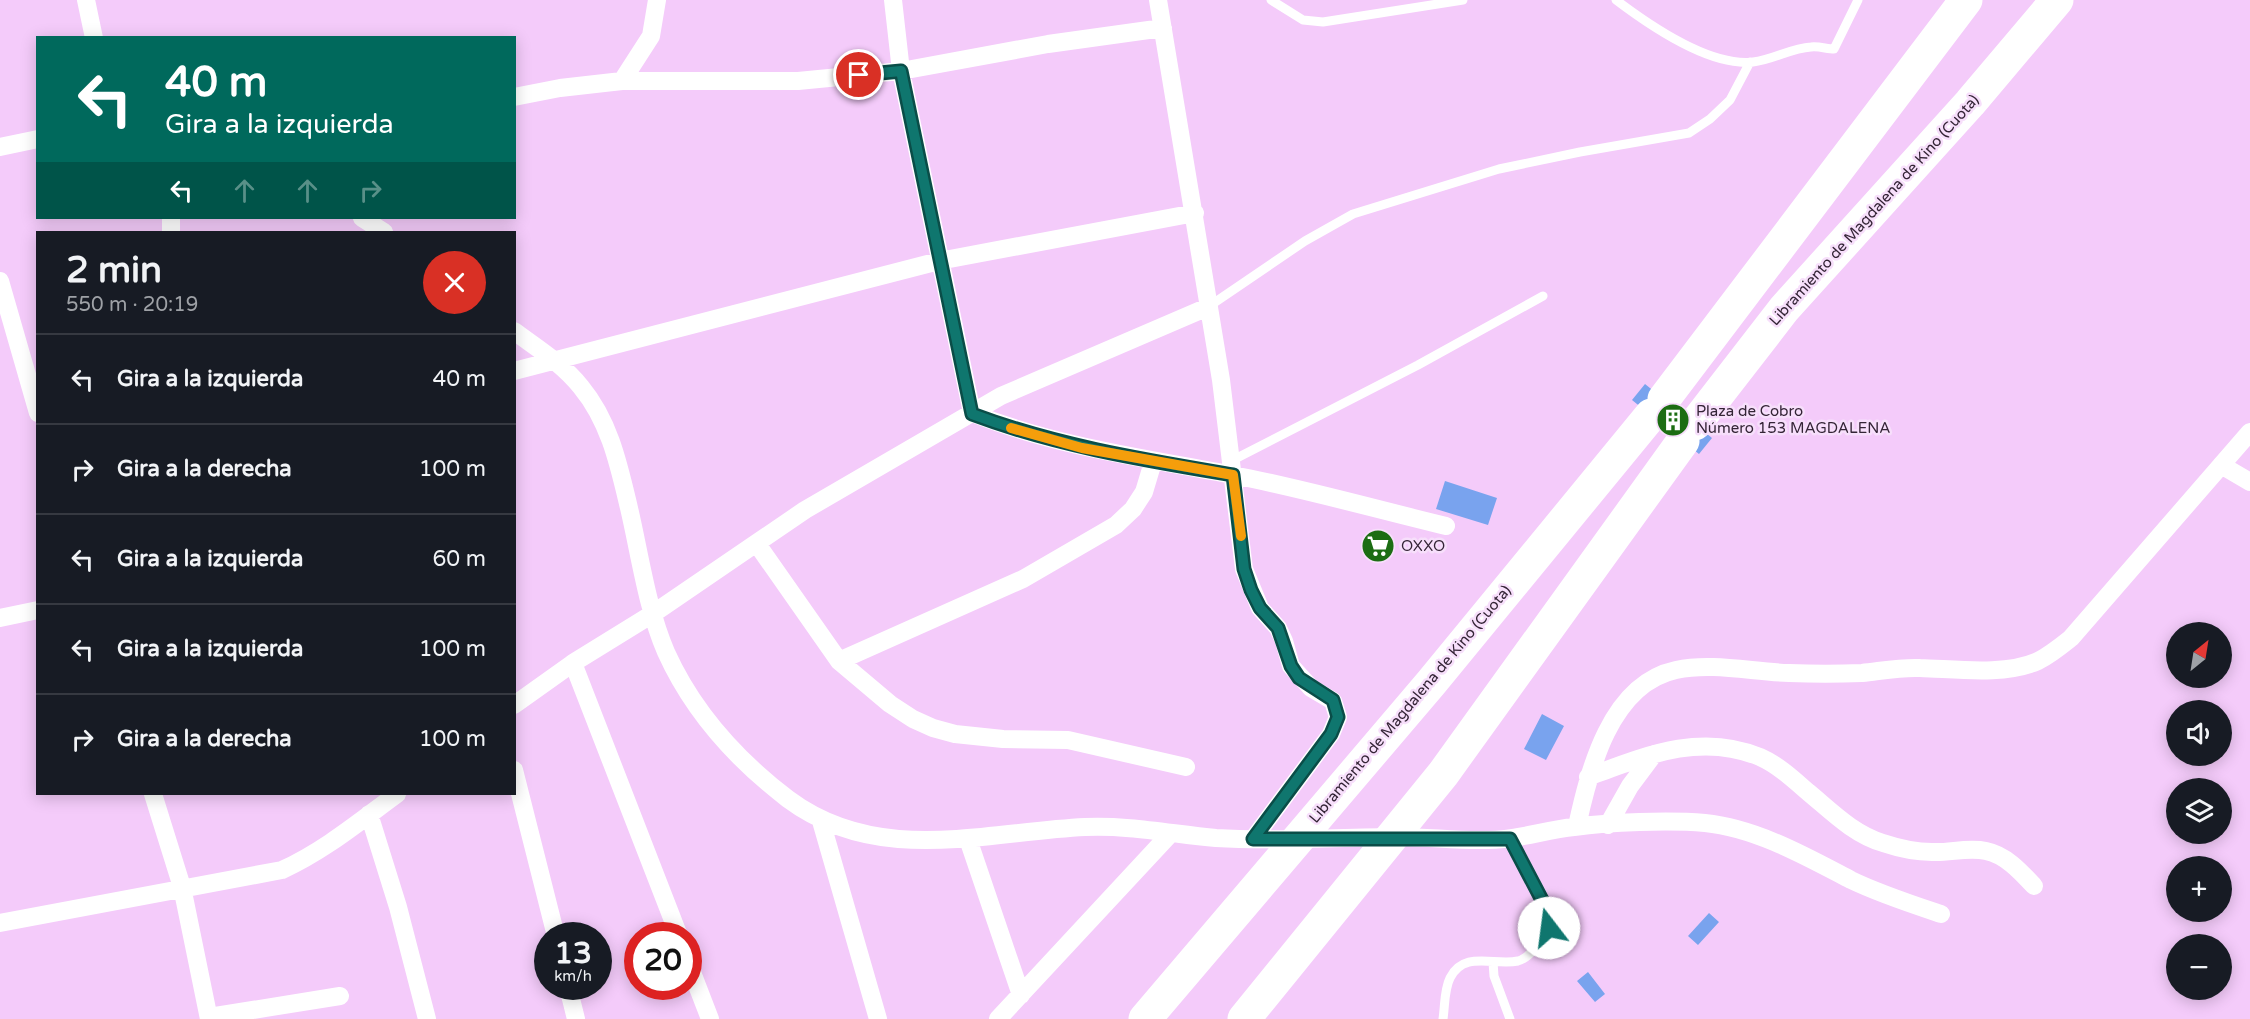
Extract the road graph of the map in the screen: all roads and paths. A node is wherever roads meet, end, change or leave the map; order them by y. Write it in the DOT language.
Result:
graph roads {
  1 [pos="86,0"];
  2 [pos="893,0"];
  3 [pos="1158,0"];
  4 [pos="1271,0"];
  5 [pos="1463,0"];
  6 [pos="1616,0"];
  7 [pos="1858,0"];
  8 [pos="1966,0"];
  9 [pos="2057,0"];
  10 [pos="660,1"];
  11 [pos="1162,28"];
  12 [pos="94,36"];
  13 [pos="1750,63"];
  14 [pos="901,71"];
  15 [pos="622,81"];
  16 [pos="516,97"];
  17 [pos="36,139"];
  18 [pos="0,147"];
  19 [pos="1194,213"];
  20 [pos="364,219"];
  21 [pos="382,231"];
  22 [pos="939,261"];
  23 [pos="0,281"];
  24 [pos="1542,296"];
  25 [pos="1208,308"];
  26 [pos="516,332"];
  27 [pos="554,360"];
  28 [pos="516,370"];
  29 [pos="36,406"];
  30 [pos="972,414"];
  31 [pos="2250,432"];
  32 [pos="1153,462"];
  33 [pos="2221,465"];
  34 [pos="1233,468"];
  35 [pos="2250,482"];
  36 [pos="1446,526"];
  37 [pos="758,544"];
  38 [pos="36,610"];
  39 [pos="654,613"];
  40 [pos="0,618"];
  41 [pos="839,661"];
  42 [pos="573,663"];
  43 [pos="516,704"];
  44 [pos="1654,754"];
  45 [pos="1186,766"];
  46 [pos="1588,777"];
  47 [pos="516,778"];
  48 [pos="153,795"];
  49 [pos="396,795"];
  50 [pos="369,814"];
  51 [pos="821,821"];
  52 [pos="1608,825"];
  53 [pos="1577,826"];
  54 [pos="1171,833"];
  55 [pos="968,839"];
  56 [pos="1253,839"];
  57 [pos="1510,839"];
  58 [pos="2034,886"];
  59 [pos="182,887"];
  60 [pos="1941,914"];
  61 [pos="0,922"];
  62 [pos="552,922"];
  63 [pos="674,922"];
  64 [pos="1493,962"];
  65 [pos="1021,995"];
  66 [pos="339,996"];
  67 [pos="702,998"];
  68 [pos="571,1000"];
  69 [pos="209,1018"];
  70 [pos="427,1019"];
  71 [pos="576,1019"];
  72 [pos="710,1019"];
  73 [pos="878,1019"];
  74 [pos="998,1019"];
  75 [pos="1145,1019"];
  76 [pos="1244,1019"];
  77 [pos="1443,1019"];
  78 [pos="1510,1019"];
  1 -- 12 [label="street"];
  2 -- 14 [label="street"];
  3 -- 11 [label="street"];
  4 -- 5 [label="lane"];
  6 -- 13 [label="lane"];
  7 -- 13 [label="lane"];
  8 -- 75 [label="highway, Libramiento de Magdalena de Kino (Cuota)"];
  9 -- 76 [label="highway, Libramiento de Magdalena de Kino (Cuota)"];
  10 -- 15 [label="street"];
  11 -- 14 [label="street"];
  11 -- 19 [label="street"];
  13 -- 25 [label="lane"];
  14 -- 15 [label="street"];
  14 -- 22 [label="street"];
  15 -- 16 [label="street"];
  17 -- 18 [label="street"];
  19 -- 22 [label="street"];
  19 -- 25 [label="street"];
  20 -- 21 [label="street"];
  22 -- 27 [label="street"];
  22 -- 30 [label="street"];
  23 -- 29 [label="street"];
  24 -- 34 [label="lane"];
  25 -- 30 [label="street"];
  25 -- 34 [label="street"];
  26 -- 27 [label="street"];
  27 -- 28 [label="street"];
  27 -- 39 [label="street"];
  30 -- 32 [label="street"];
  30 -- 37 [label="street"];
  31 -- 33 [label="street"];
  32 -- 34 [label="street"];
  32 -- 41 [label="street"];
  33 -- 35 [label="street"];
  33 -- 46 [label="street"];
  34 -- 36 [label="street"];
  34 -- 56 [label="street"];
  37 -- 39 [label="street"];
  37 -- 41 [label="street"];
  38 -- 40 [label="street"];
  39 -- 42 [label="street"];
  39 -- 51 [label="street"];
  41 -- 45 [label="street"];
  42 -- 43 [label="street"];
  42 -- 63 [label="street"];
  44 -- 46 [label="street"];
  44 -- 52 [label="street"];
  44 -- 58 [label="street"];
  46 -- 53 [label="street"];
  47 -- 62 [label="street"];
  48 -- 59 [label="street"];
  49 -- 50 [label="street"];
  50 -- 59 [label="street"];
  50 -- 70 [label="street"];
  51 -- 55 [label="street"];
  51 -- 73 [label="street"];
  52 -- 53 [label="street"];
  52 -- 60 [label="street"];
  53 -- 57 [label="street"];
  54 -- 55 [label="street"];
  54 -- 56 [label="street"];
  54 -- 65 [label="street"];
  55 -- 65 [label="street"];
  56 -- 57 [label="street"];
  57 -- 64 [label="lane"];
  59 -- 61 [label="street"];
  59 -- 69 [label="street"];
  64 -- 77 [label="lane"];
  64 -- 78 [label="lane"];
  65 -- 74 [label="street"];
  66 -- 69 [label="street"];
  67 -- 72 [label="street"];
  68 -- 71 [label="street"];
}
